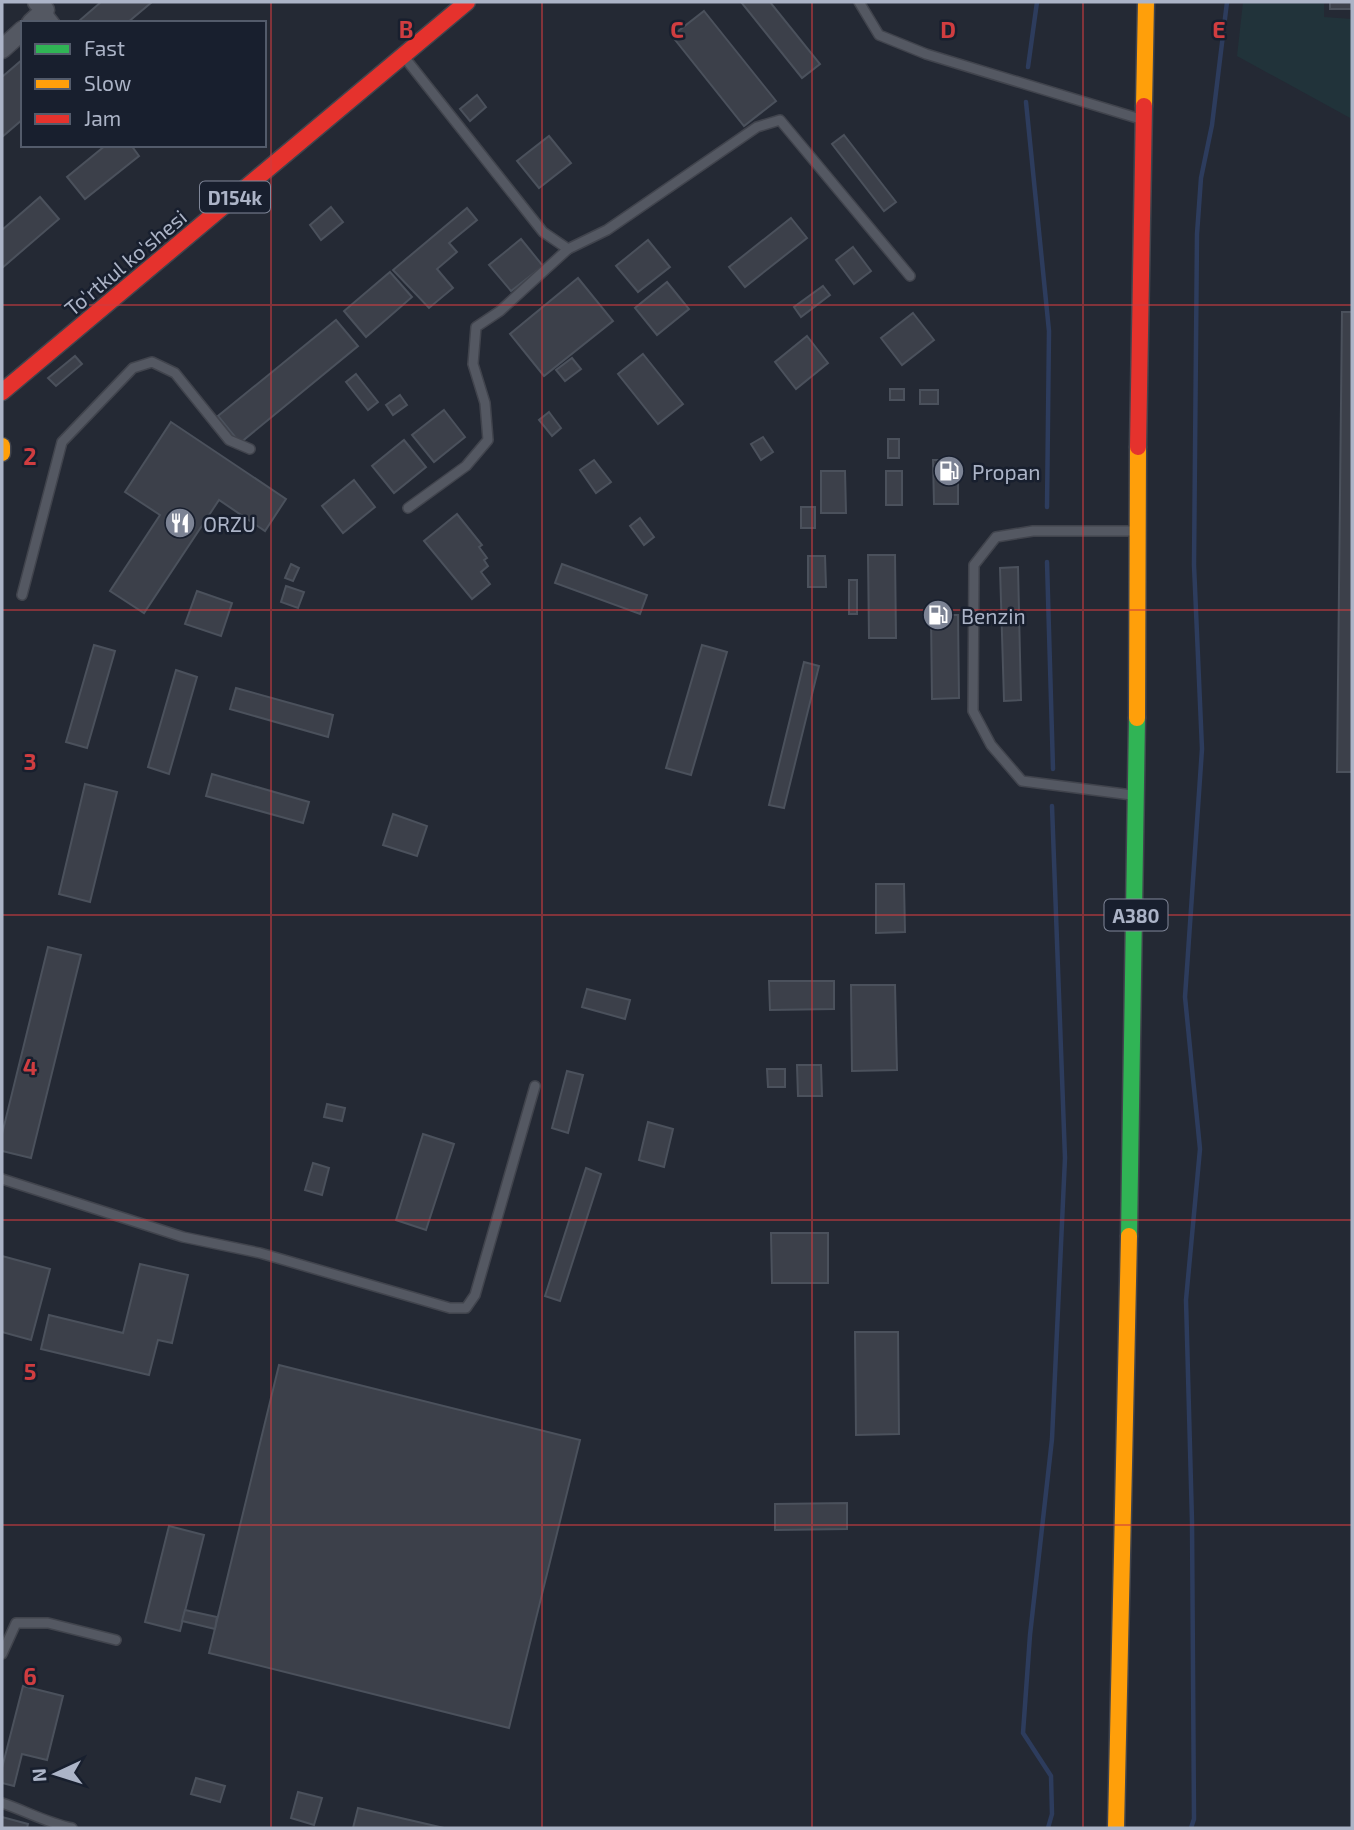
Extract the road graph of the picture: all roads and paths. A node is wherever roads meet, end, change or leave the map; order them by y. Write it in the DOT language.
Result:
graph roads {
  1 [pos="467,2"];
  2 [pos="859,2"];
  3 [pos="1146,2"];
  4 [pos="21,32"];
  5 [pos="2,49"];
  6 [pos="404,57"];
  7 [pos="1144,120"];
  8 [pos="568,249"];
  9 [pos="910,276"];
  10 [pos="2,392"];
  11 [pos="2,446"];
  12 [pos="250,449"];
  13 [pos="2,453"];
  14 [pos="408,509"];
  15 [pos="1137,531"];
  16 [pos="22,595"];
  17 [pos="1137,796"];
  18 [pos="534,1086"];
  19 [pos="2,1179"];
  20 [pos="116,1640"];
  21 [pos="2,1654"];
  22 [pos="2,1803"];
  23 [pos="72,1828"];
  24 [pos="1116,1828"];
  1 -- 6 [label="main road, To'rtkul ko'shesi / D154k"];
  2 -- 7 [label="lane"];
  3 -- 7 [label="main road, A380"];
  4 -- 5 [label="street"];
  6 -- 8 [label="lane"];
  6 -- 10 [label="main road, To'rtkul ko'shesi / D154k"];
  7 -- 15 [label="main road, A380"];
  8 -- 9 [label="lane"];
  8 -- 14 [label="lane"];
  11 -- 13 [label="main road"];
  12 -- 16 [label="lane"];
  15 -- 17 [label="main road, A380"];
  15 -- 17 [label="lane"];
  17 -- 24 [label="main road, A380"];
  18 -- 19 [label="lane"];
  20 -- 21 [label="lane"];
  22 -- 23 [label="lane"];
}
